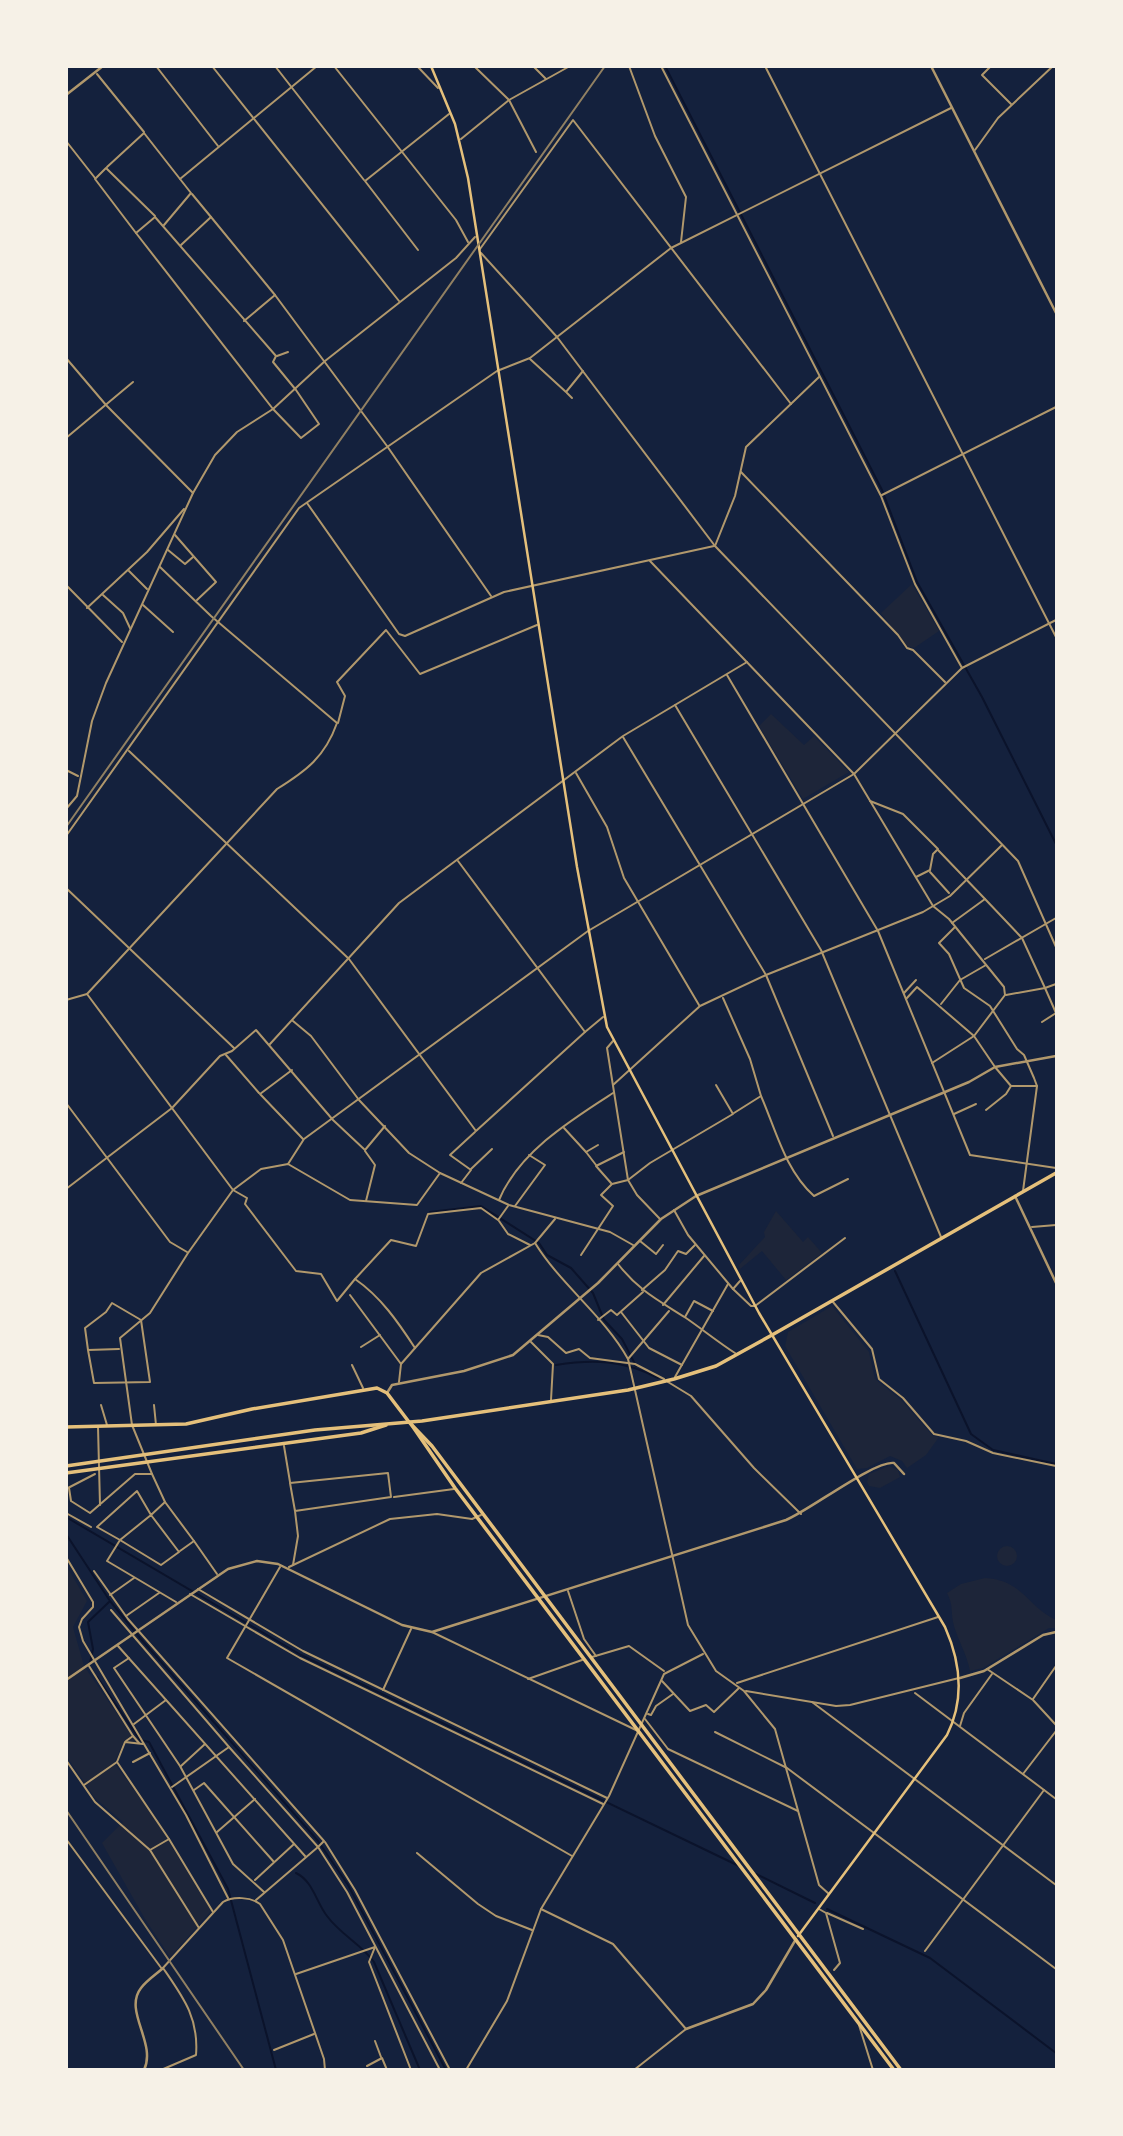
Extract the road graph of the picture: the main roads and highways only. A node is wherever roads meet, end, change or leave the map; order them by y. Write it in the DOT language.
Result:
graph roads {
  1 [pos="431,66"];
  2 [pos="1056,1170"];
  3 [pos="772,1335"];
  4 [pos="409,1422"];
  5 [pos="392,1423"];
  6 [pos="66,1427"];
  7 [pos="66,1466"];
  8 [pos="66,1473"];
  9 [pos="480,1516"];
  10 [pos="640,1729"];
  11 [pos="798,1937"];
  12 [pos="894,2070"];
  13 [pos="901,2070"];
  1 -- 3 [label="main road"];
  2 -- 3 [label="main road"];
  3 -- 4 [label="main road"];
  3 -- 11 [label="main road"];
  4 -- 5 [label="main road"];
  4 -- 6 [label="main road"];
  4 -- 9 [label="main road"];
  4 -- 9 [label="main road"];
  5 -- 7 [label="main road"];
  5 -- 8 [label="main road"];
  9 -- 10 [label="main road"];
  9 -- 10 [label="main road"];
  10 -- 11 [label="main road"];
  11 -- 12 [label="main road"];
  11 -- 13 [label="main road"];
}
